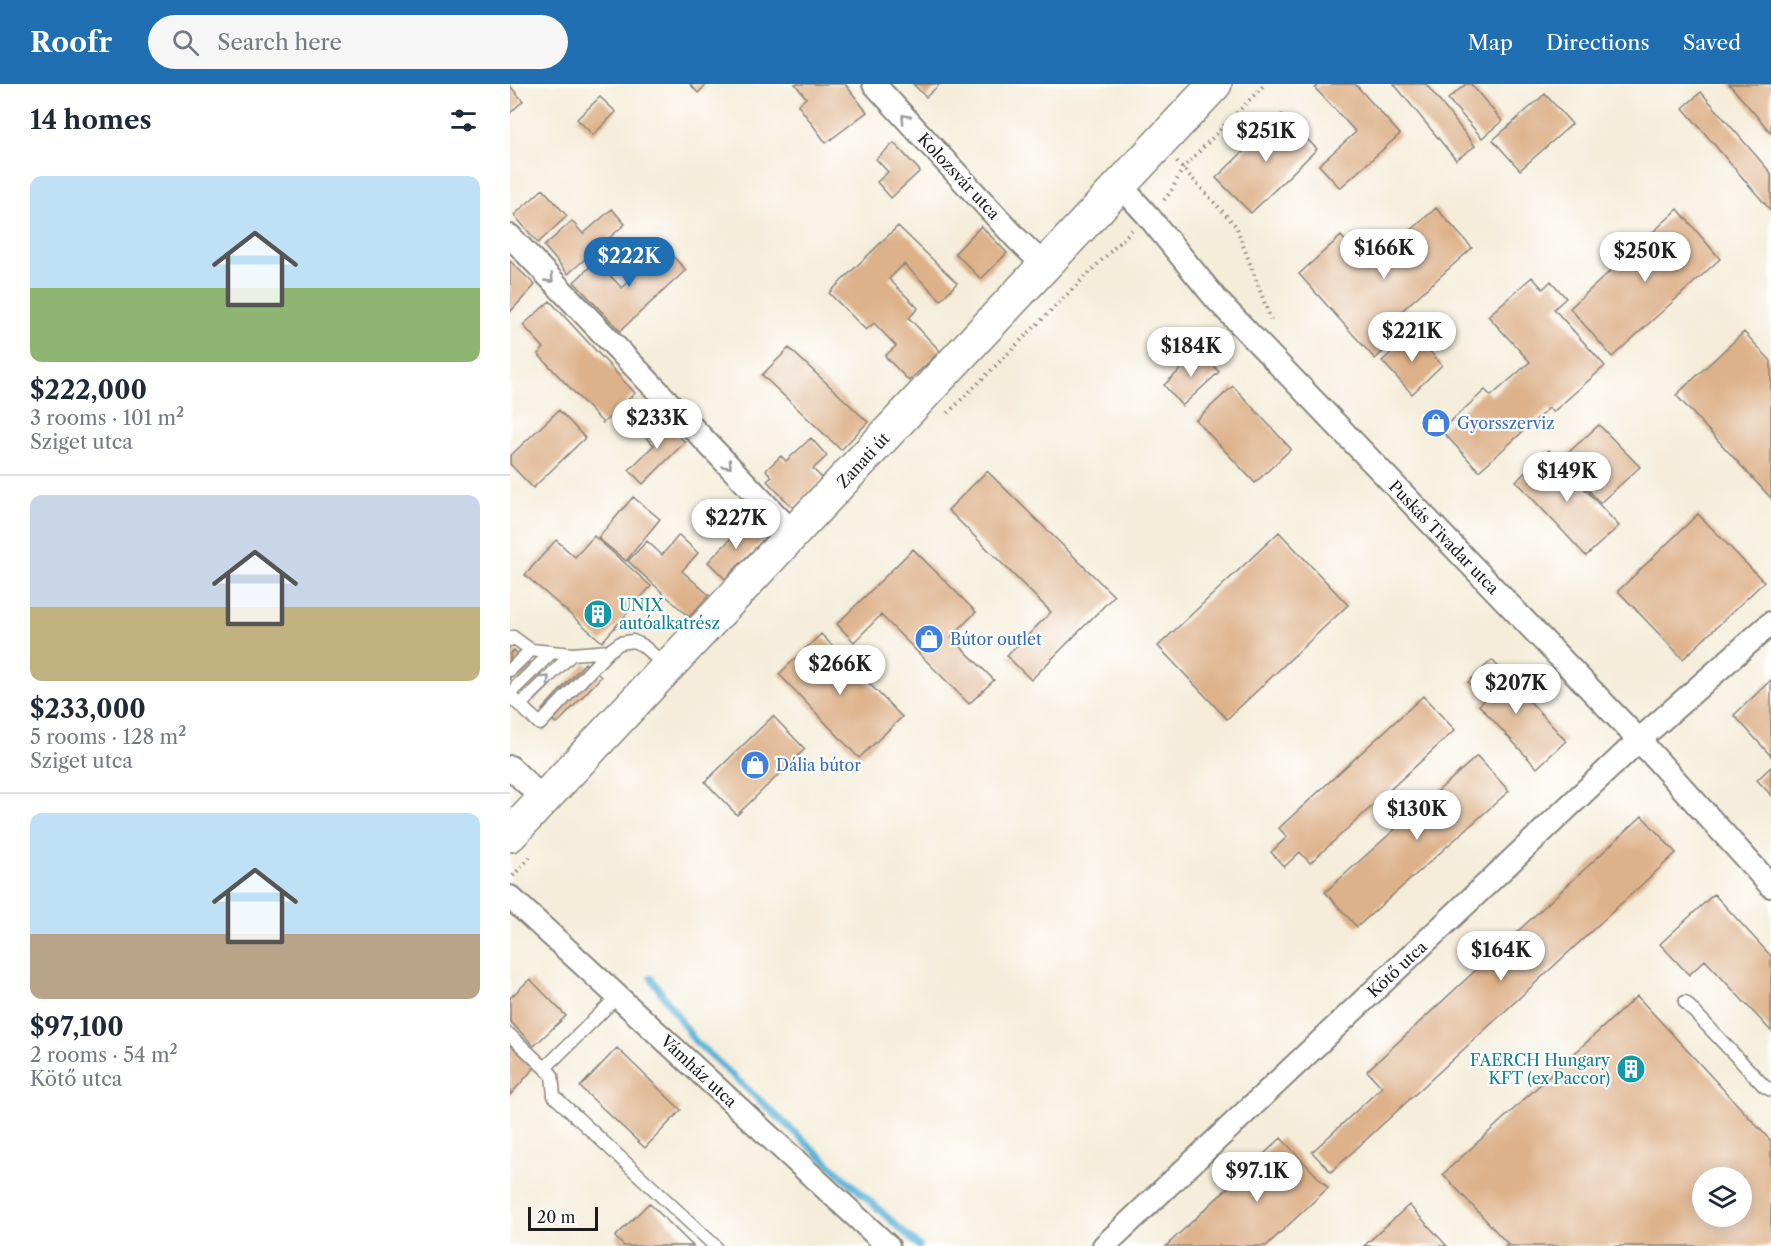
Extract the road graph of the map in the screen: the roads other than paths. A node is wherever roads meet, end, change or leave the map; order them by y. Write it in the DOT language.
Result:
graph roads {
  1 [pos="874,84"];
  2 [pos="1215,84"];
  3 [pos="1121,186"];
  4 [pos="510,236"];
  5 [pos="1045,266"];
  6 [pos="794,533"];
  7 [pos="1771,623"];
  8 [pos="510,640"];
  9 [pos="531,650"];
  10 [pos="609,651"];
  11 [pos="552,652"];
  12 [pos="572,654"];
  13 [pos="668,668"];
  14 [pos="510,670"];
  15 [pos="510,694"];
  16 [pos="520,705"];
  17 [pos="1639,740"];
  18 [pos="510,767"];
  19 [pos="544,800"];
  20 [pos="510,835"];
  21 [pos="1771,886"];
  22 [pos="510,897"];
  23 [pos="618,996"];
  24 [pos="1685,1002"];
  25 [pos="510,1035"];
  26 [pos="545,1068"];
  27 [pos="1771,1090"];
  28 [pos="715,1246"];
  29 [pos="888,1246"];
  30 [pos="1104,1246"];
  5 -- 1 [label="street, Kolozsvár utca, one-way"];
  2 -- 3 [label="street, Zanati út"];
  3 -- 5 [label="street, Zanati út"];
  3 -- 17 [label="street, Puskás Tivadar utca"];
  4 -- 6 [label="street, one-way"];
  5 -- 6 [label="street, Zanati út"];
  6 -- 13 [label="street, Zanati út"];
  7 -- 17 [label="street, Kötő utca"];
  8 -- 9 [label="lane"];
  9 -- 11 [label="lane"];
  9 -- 14 [label="lane"];
  10 -- 12 [label="lane"];
  10 -- 13 [label="lane"];
  10 -- 16 [label="lane"];
  11 -- 12 [label="lane"];
  11 -- 15 [label="lane"];
  16 -- 12 [label="lane, one-way"];
  13 -- 19 [label="street, Zanati út"];
  15 -- 16 [label="lane"];
  17 -- 21 [label="street, Puskás Tivadar utca"];
  17 -- 30 [label="street, Kötő utca"];
  18 -- 19 [label="street"];
  19 -- 20 [label="street, Zanati út"];
  22 -- 23 [label="street, Vámház utca"];
  23 -- 26 [label="lane"];
  23 -- 29 [label="street, Vámház utca"];
  24 -- 27 [label="lane"];
  25 -- 26 [label="lane"];
  26 -- 28 [label="lane"];
}
